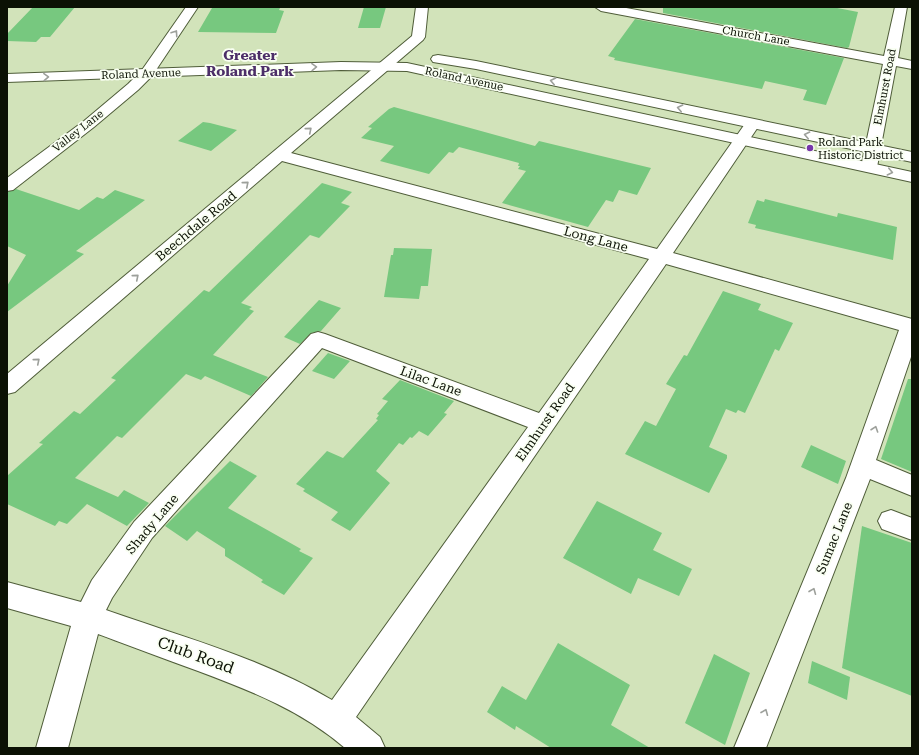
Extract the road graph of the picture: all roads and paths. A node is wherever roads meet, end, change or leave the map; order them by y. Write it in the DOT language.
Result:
graph roads {
  1 [pos="192,7"];
  2 [pos="422,7"];
  3 [pos="601,7"];
  4 [pos="901,7"];
  5 [pos="312,54"];
  6 [pos="397,55"];
  7 [pos="173,58"];
  8 [pos="157,59"];
  9 [pos="890,61"];
  10 [pos="912,64"];
  11 [pos="144,66"];
  12 [pos="384,66"];
  13 [pos="7,78"];
  14 [pos="747,132"];
  15 [pos="872,149"];
  16 [pos="279,155"];
  17 [pos="912,157"];
  18 [pos="869,167"];
  19 [pos="912,177"];
  20 [pos="7,186"];
  21 [pos="661,257"];
  22 [pos="911,327"];
  23 [pos="318,339"];
  24 [pos="7,386"];
  25 [pos="544,424"];
  26 [pos="862,466"];
  27 [pos="912,486"];
  28 [pos="7,596"];
  29 [pos="88,617"];
  30 [pos="336,720"];
  31 [pos="52,748"];
  32 [pos="369,748"];
  33 [pos="750,748"];
  8 -- 1 [label="street, Valley Lane, one-way"];
  2 -- 6 [label="street, Beechdale Road"];
  3 -- 9 [label="street, Church Lane"];
  4 -- 9 [label="street, Elmhurst Road"];
  5 -- 6 [label="street, Roland Avenue"];
  6 -- 12 [label="street, Beechdale Road"];
  14 -- 6 [label="street, Roland Avenue, one-way"];
  7 -- 8 [label="street, Roland Avenue"];
  8 -- 11 [label="street, Valley Lane"];
  9 -- 10 [label="street, Church Lane"];
  9 -- 15 [label="street, Elmhurst Road"];
  11 -- 12 [label="street, Roland Avenue, one-way"];
  13 -- 11 [label="street, Roland Avenue, one-way"];
  11 -- 20 [label="street, Valley Lane"];
  12 -- 14 [label="street, Roland Avenue"];
  16 -- 12 [label="street, Beechdale Road, one-way"];
  15 -- 14 [label="street, Roland Avenue, one-way"];
  14 -- 18 [label="street, Roland Avenue"];
  14 -- 21 [label="street, Elmhurst Road"];
  15 -- 17 [label="street, Roland Avenue"];
  15 -- 18 [label="street, Elmhurst Road"];
  16 -- 21 [label="street, Long Lane"];
  24 -- 16 [label="street, Beechdale Road, one-way"];
  18 -- 19 [label="street, Roland Avenue, one-way"];
  21 -- 22 [label="street, Long Lane"];
  21 -- 25 [label="street, Elmhurst Road"];
  26 -- 22 [label="street, Sumac Lane, one-way"];
  23 -- 25 [label="street, Lilac Lane"];
  23 -- 29 [label="street, Shady Lane"];
  25 -- 30 [label="street, Elmhurst Road"];
  26 -- 27 [label="street"];
  33 -- 26 [label="street, Sumac Lane, one-way"];
  28 -- 29 [label="street, Club Road"];
  29 -- 30 [label="street, Club Road"];
  29 -- 31 [label="street, Shady Lane"];
  30 -- 32 [label="street, Club Road"];
}
